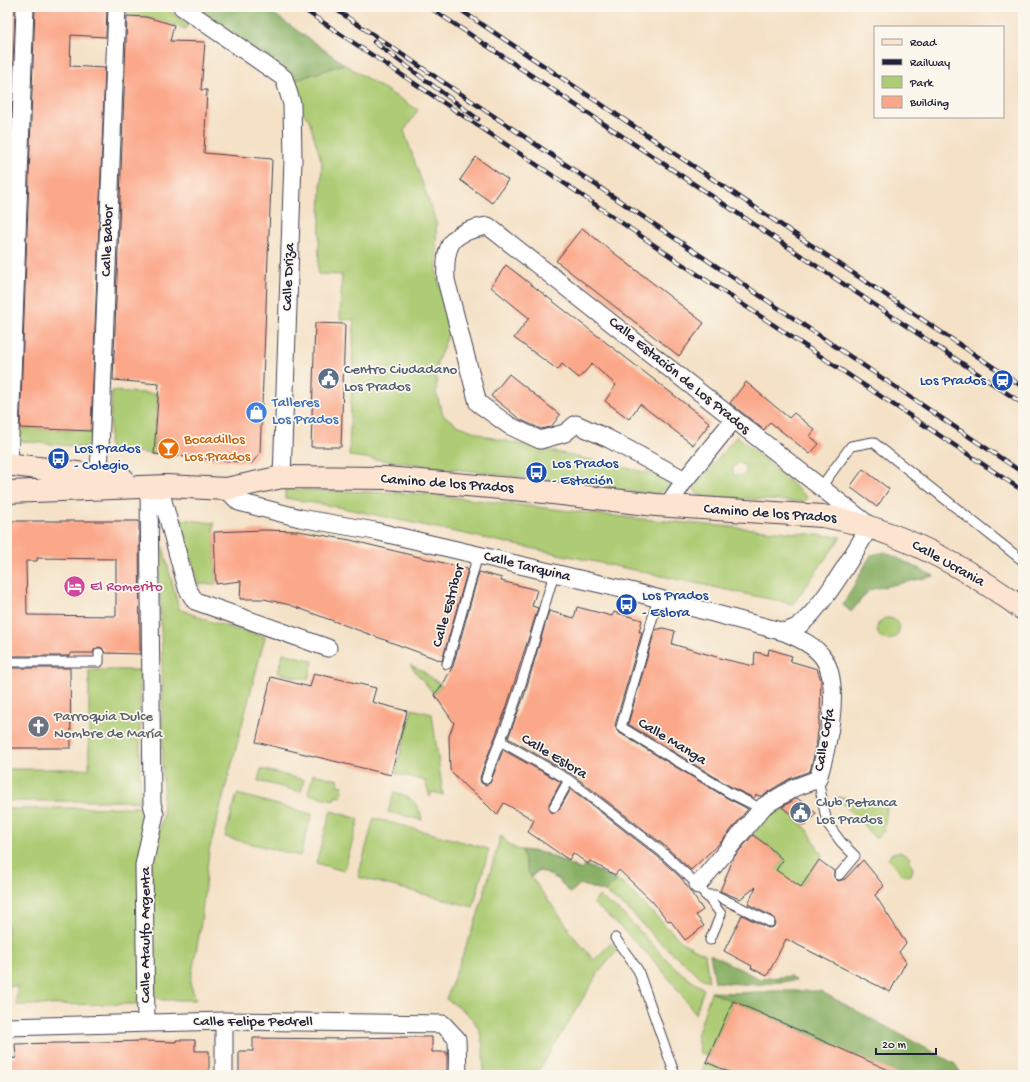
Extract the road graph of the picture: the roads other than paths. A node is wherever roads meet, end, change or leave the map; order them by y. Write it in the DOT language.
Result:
graph roads {
  1 [pos="25,7"];
  2 [pos="118,7"];
  3 [pos="182,7"];
  4 [pos="734,419"];
  5 [pos="8,464"];
  6 [pos="99,475"];
  7 [pos="282,477"];
  8 [pos="685,480"];
  9 [pos="158,486"];
  10 [pos="821,487"];
  11 [pos="226,489"];
  12 [pos="7,492"];
  13 [pos="667,506"];
  14 [pos="870,526"];
  15 [pos="478,555"];
  16 [pos="1023,561"];
  17 [pos="554,574"];
  18 [pos="658,599"];
  19 [pos="1023,609"];
  20 [pos="784,632"];
  21 [pos="328,648"];
  22 [pos="99,653"];
  23 [pos="824,659"];
  24 [pos="7,662"];
  25 [pos="446,664"];
  26 [pos="502,742"];
  27 [pos="486,779"];
  28 [pos="818,779"];
  29 [pos="569,780"];
  30 [pos="554,807"];
  31 [pos="762,809"];
  32 [pos="839,875"];
  33 [pos="702,890"];
  34 [pos="770,922"];
  35 [pos="615,938"];
  36 [pos="710,940"];
  37 [pos="224,1021"];
  38 [pos="146,1023"];
  39 [pos="7,1027"];
  40 [pos="224,1075"];
  41 [pos="458,1075"];
  42 [pos="675,1075"];
  1 -- 5 [label="street"];
  2 -- 6 [label="street, Calle Babor"];
  3 -- 7 [label="street, Calle Driza"];
  4 -- 8 [label="street"];
  4 -- 8 [label="street, Calle Estación de Los Prados"];
  4 -- 10 [label="street, Calle Estación de Los Prados"];
  5 -- 6 [label="main road, Camino de los Prados"];
  6 -- 9 [label="main road, Camino de los Prados"];
  7 -- 11 [label="main road, Camino de los Prados"];
  7 -- 13 [label="main road, Camino de los Prados"];
  8 -- 13 [label="street"];
  9 -- 11 [label="main road, Camino de los Prados"];
  9 -- 12 [label="main road, Camino de los Prados"];
  9 -- 21 [label="street"];
  9 -- 38 [label="street, Calle Ataulfo Argenta"];
  10 -- 14 [label="street, Calle Estación de Los Prados"];
  10 -- 16 [label="lane"];
  11 -- 15 [label="street, Calle Tarquina"];
  13 -- 14 [label="main road, Camino de los Prados"];
  14 -- 19 [label="main road, Calle Ucrania"];
  14 -- 20 [label="street"];
  15 -- 17 [label="street, Calle Tarquina"];
  15 -- 25 [label="lane, Calle Estribor"];
  17 -- 18 [label="street, Calle Tarquina"];
  17 -- 26 [label="lane, Calle Eslora"];
  18 -- 20 [label="street, Calle Tarquina"];
  18 -- 31 [label="lane, Calle Manga"];
  20 -- 23 [label="street, Calle Tarquina"];
  22 -- 24 [label="lane"];
  23 -- 28 [label="street, Calle Cofa"];
  26 -- 27 [label="lane"];
  26 -- 29 [label="lane, Calle Eslora"];
  28 -- 31 [label="street, Calle Cofa"];
  28 -- 32 [label="lane"];
  29 -- 30 [label="lane"];
  29 -- 33 [label="lane, Calle Eslora"];
  31 -- 33 [label="street, Calle Cofa"];
  33 -- 34 [label="lane, Calle Eslora"];
  33 -- 36 [label="lane, Calle Eslora"];
  35 -- 42 [label="lane"];
  37 -- 38 [label="street, Calle Felipe Pedrell"];
  37 -- 40 [label="street"];
  37 -- 41 [label="street, Calle Felipe Pedrell"];
  38 -- 39 [label="street, Calle Felipe Pedrell"];
}
